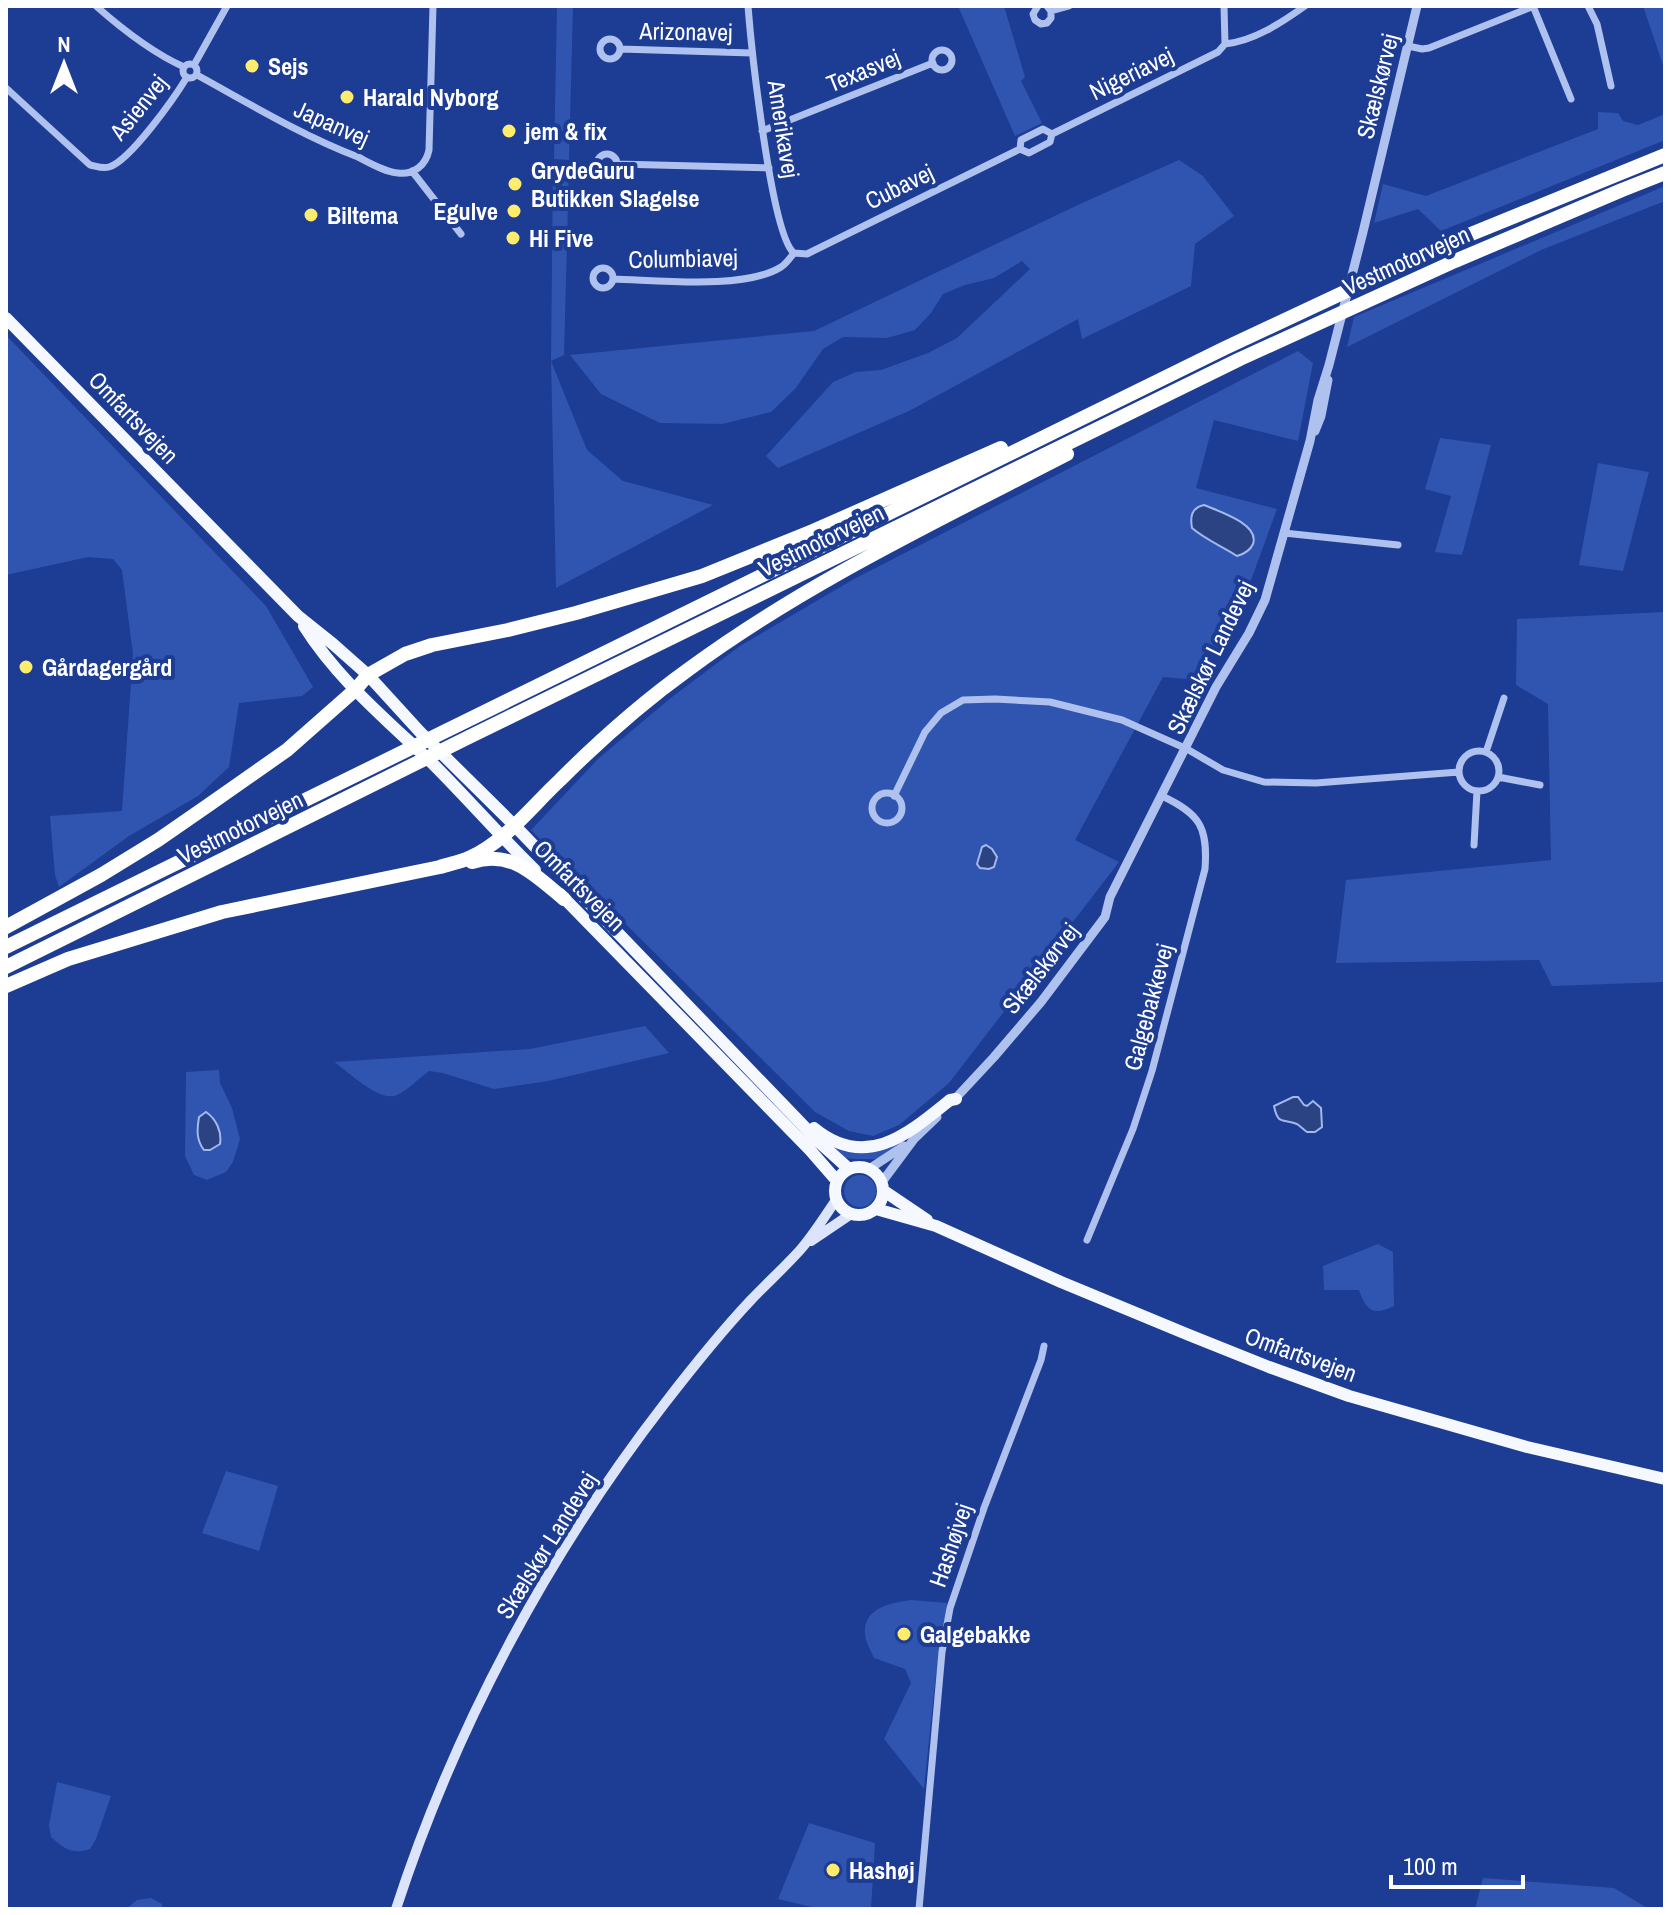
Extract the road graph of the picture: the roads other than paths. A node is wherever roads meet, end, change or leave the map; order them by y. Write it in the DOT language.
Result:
graph roads {
  1 [pos="96,6"];
  2 [pos="227,6"];
  3 [pos="433,6"];
  4 [pos="748,6"];
  5 [pos="1038,6"];
  6 [pos="1069,6"];
  7 [pos="1224,6"];
  8 [pos="1305,6"];
  9 [pos="1417,6"];
  10 [pos="1534,6"];
  11 [pos="1588,6"];
  12 [pos="1049,9"];
  13 [pos="1225,44"];
  14 [pos="1408,46"];
  15 [pos="620,49"];
  16 [pos="752,53"];
  17 [pos="933,63"];
  18 [pos="194,65"];
  19 [pos="184,67"];
  20 [pos="197,75"];
  21 [pos="187,77"];
  22 [pos="1611,86"];
  23 [pos="6,88"];
  24 [pos="1571,99"];
  25 [pos="762,131"];
  26 [pos="1052,134"];
  27 [pos="1020,149"];
  28 [pos="1665,155"];
  29 [pos="617,164"];
  30 [pos="769,168"];
  31 [pos="412,171"];
  32 [pos="1665,173"];
  33 [pos="1376,176"];
  34 [pos="461,234"];
  35 [pos="794,253"];
  36 [pos="613,279"];
  37 [pos="6,318"];
  38 [pos="1268,346"];
  39 [pos="1130,395"];
  40 [pos="1284,533"];
  41 [pos="1398,545"];
  42 [pos="298,616"];
  43 [pos="368,675"];
  44 [pos="355,690"];
  45 [pos="1504,698"];
  46 [pos="420,732"];
  47 [pos="1187,749"];
  48 [pos="1486,752"];
  49 [pos="435,766"];
  50 [pos="1459,772"];
  51 [pos="1498,777"];
  52 [pos="1540,785"];
  53 [pos="1477,791"];
  54 [pos="894,796"];
  55 [pos="1162,796"];
  56 [pos="515,826"];
  57 [pos="501,837"];
  58 [pos="1474,845"];
  59 [pos="385,879"];
  60 [pos="564,899"];
  61 [pos="6,927"];
  62 [pos="6,947"];
  63 [pos="6,967"];
  64 [pos="6,986"];
  65 [pos="768,1088"];
  66 [pos="956,1099"];
  67 [pos="914,1139"];
  68 [pos="849,1169"];
  69 [pos="869,1169"];
  70 [pos="837,1181"];
  71 [pos="883,1186"];
  72 [pos="836,1200"];
  73 [pos="876,1209"];
  74 [pos="851,1214"];
  75 [pos="936,1226"];
  76 [pos="1087,1240"];
  77 [pos="803,1247"];
  78 [pos="1044,1346"];
  79 [pos="1665,1479"];
  80 [pos="396,1909"];
  81 [pos="919,1909"];
  1 -- 19 [label="street"];
  2 -- 18 [label="street"];
  3 -- 31 [label="street"];
  4 -- 16 [label="street, Amerikavej"];
  5 -- 12 [label="street"];
  6 -- 12 [label="street"];
  7 -- 13 [label="street"];
  8 -- 13 [label="street, Nigeriavej"];
  9 -- 14 [label="street, Skælskørvej"];
  10 -- 14 [label="street"];
  10 -- 24 [label="street"];
  11 -- 22 [label="street"];
  13 -- 26 [label="street, Nigeriavej"];
  14 -- 33 [label="street, Skælskørvej"];
  15 -- 16 [label="street, Arizonavej"];
  16 -- 25 [label="street, Amerikavej"];
  17 -- 25 [label="street, Texasvej"];
  18 -- 19 [label="street"];
  18 -- 20 [label="street"];
  19 -- 21 [label="street"];
  20 -- 21 [label="street"];
  20 -- 31 [label="street, Japanvej"];
  21 -- 23 [label="street, Asienvej"];
  25 -- 30 [label="street, Amerikavej"];
  26 -- 27 [label="street, Cubavej"];
  26 -- 27 [label="street, Cubavej"];
  27 -- 35 [label="street, Cubavej"];
  28 -- 39 [label="highway, Vestmotorvejen"];
  29 -- 30 [label="street"];
  30 -- 35 [label="street, Amerikavej"];
  31 -- 34 [label="street"];
  32 -- 38 [label="highway, Vestmotorvejen"];
  33 -- 40 [label="street, Skælskør Landevej"];
  35 -- 36 [label="street, Columbiavej"];
  37 -- 42 [label="main road, Omfartsvejen"];
  38 -- 56 [label="highway"];
  38 -- 63 [label="highway, Vestmotorvejen"];
  39 -- 43 [label="highway"];
  39 -- 62 [label="highway, Vestmotorvejen"];
  40 -- 41 [label="street"];
  40 -- 47 [label="street, Skælskør Landevej"];
  42 -- 43 [label="main road, Omfartsvejen"];
  42 -- 44 [label="main road, Omfartsvejen"];
  43 -- 44 [label="highway"];
  43 -- 46 [label="main road, Omfartsvejen"];
  44 -- 46 [label="main road"];
  44 -- 49 [label="main road, Omfartsvejen"];
  44 -- 61 [label="highway"];
  45 -- 48 [label="street"];
  46 -- 56 [label="main road, Omfartsvejen"];
  47 -- 50 [label="street"];
  47 -- 54 [label="street"];
  47 -- 55 [label="street, Skælskør Landevej"];
  48 -- 50 [label="street"];
  48 -- 51 [label="street"];
  49 -- 56 [label="main road"];
  49 -- 57 [label="main road, Omfartsvejen"];
  50 -- 53 [label="street"];
  51 -- 52 [label="street"];
  51 -- 53 [label="street"];
  53 -- 58 [label="street"];
  54 -- 54 [label="street"];
  55 -- 66 [label="street, Skælskørvej"];
  55 -- 76 [label="street, Galgebakkevej"];
  56 -- 57 [label="highway"];
  56 -- 65 [label="main road, Omfartsvejen"];
  57 -- 59 [label="highway"];
  57 -- 60 [label="main road, Omfartsvejen"];
  59 -- 60 [label="highway"];
  59 -- 64 [label="highway"];
  60 -- 70 [label="main road, Omfartsvejen"];
  65 -- 66 [label="main road"];
  65 -- 68 [label="main road, Omfartsvejen"];
  66 -- 67 [label="street, Skælskørvej"];
  67 -- 69 [label="street, Skælskørvej"];
  67 -- 71 [label="street, Skælskørvej"];
  68 -- 69 [label="main road"];
  68 -- 70 [label="main road"];
  69 -- 71 [label="main road"];
  70 -- 72 [label="main road"];
  71 -- 73 [label="main road"];
  71 -- 75 [label="main road, Omfartsvejen"];
  72 -- 74 [label="main road"];
  72 -- 77 [label="main road, Skælskør Landevej"];
  73 -- 74 [label="main road"];
  73 -- 75 [label="main road, Omfartsvejen"];
  74 -- 77 [label="main road, Skælskør Landevej"];
  75 -- 79 [label="main road, Omfartsvejen"];
  77 -- 80 [label="main road, Skælskør Landevej"];
  78 -- 81 [label="street, Hashøjvej"];
}
